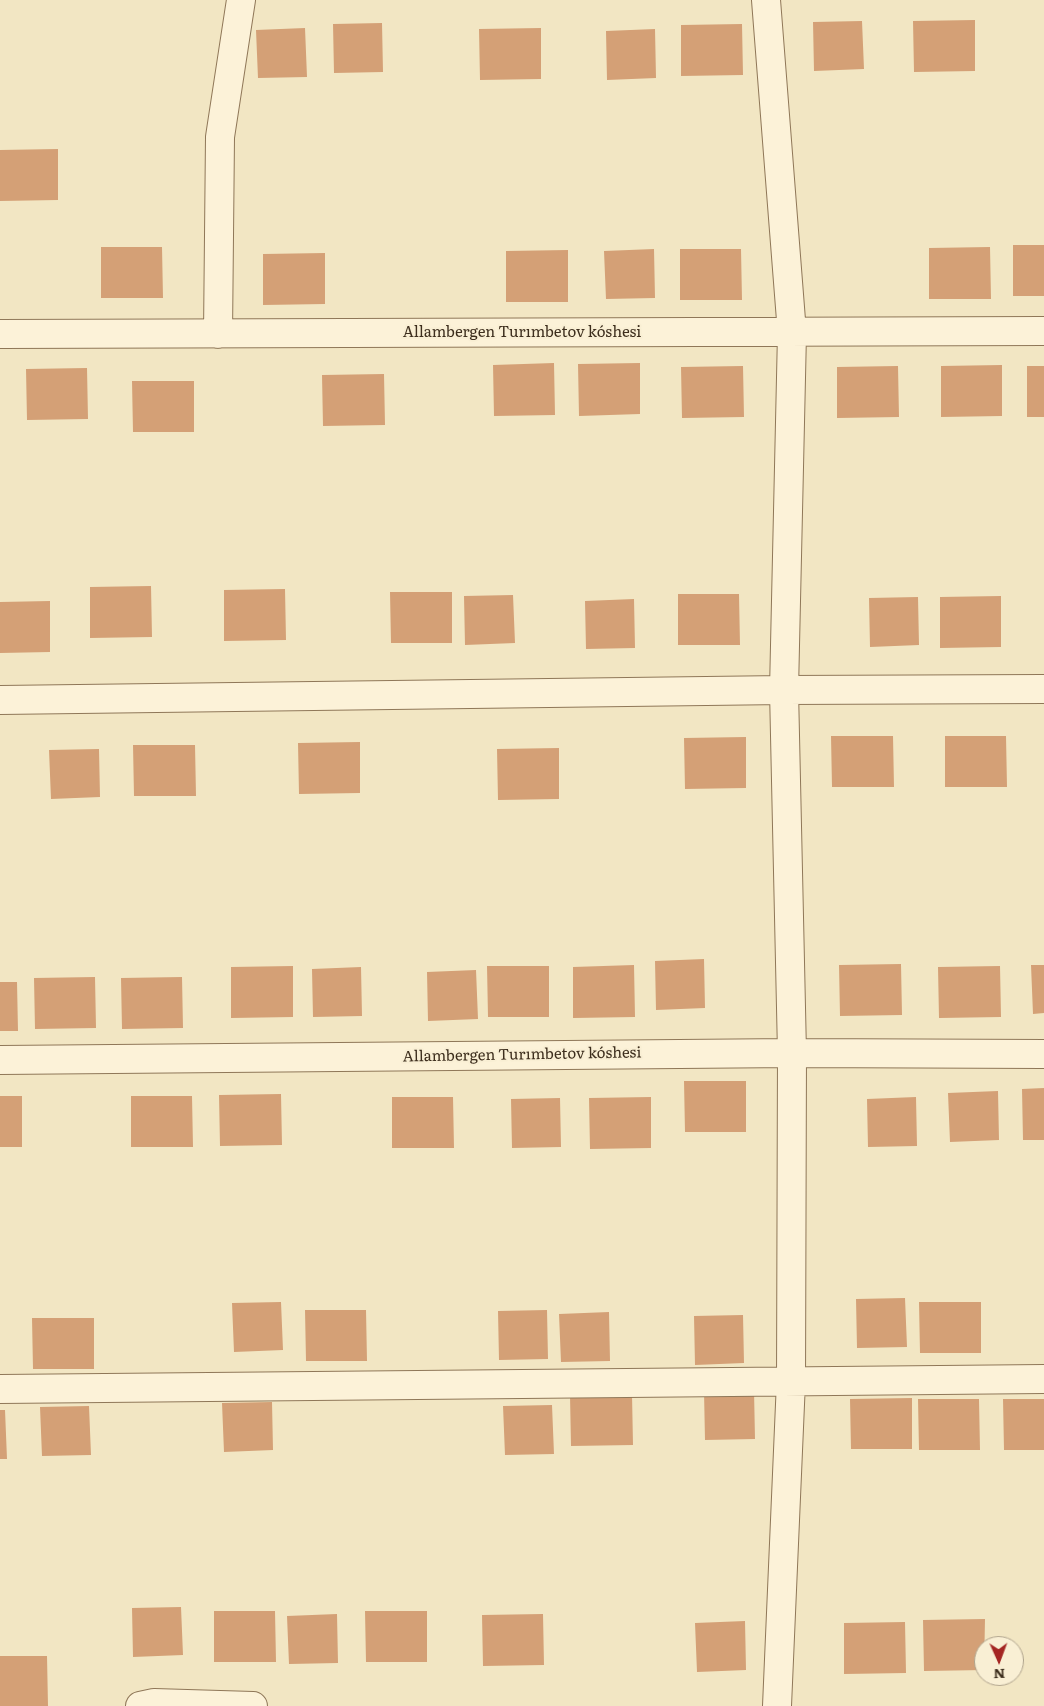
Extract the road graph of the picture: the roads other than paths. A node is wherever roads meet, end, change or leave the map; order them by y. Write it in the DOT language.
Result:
graph roads {
  1 [pos="242,0"];
  2 [pos="766,0"];
  3 [pos="1044,331"];
  4 [pos="792,333"];
  5 [pos="0,334"];
  6 [pos="218,334"];
  7 [pos="1044,689"];
  8 [pos="784,690"];
  9 [pos="0,700"];
  10 [pos="792,1053"];
  11 [pos="1044,1054"];
  12 [pos="0,1060"];
  13 [pos="1044,1379"];
  14 [pos="791,1381"];
  15 [pos="0,1389"];
  16 [pos="140,1706"];
  17 [pos="253,1706"];
  18 [pos="777,1706"];
  1 -- 6 [label="street"];
  2 -- 4 [label="street"];
  3 -- 4 [label="street, Allambergen Turımbetov kóshesi"];
  4 -- 6 [label="street, Allambergen Turımbetov kóshesi"];
  4 -- 8 [label="street"];
  5 -- 6 [label="street, Allambergen Turımbetov kóshesi"];
  7 -- 8 [label="street"];
  8 -- 9 [label="street"];
  8 -- 10 [label="street"];
  10 -- 11 [label="street, Allambergen Turımbetov kóshesi"];
  10 -- 12 [label="street, Allambergen Turımbetov kóshesi"];
  10 -- 14 [label="street"];
  13 -- 14 [label="street"];
  14 -- 15 [label="street"];
  14 -- 18 [label="street"];
  16 -- 17 [label="street"];
}
